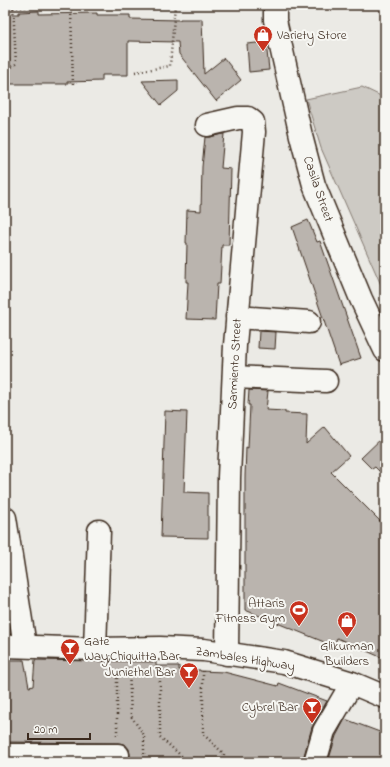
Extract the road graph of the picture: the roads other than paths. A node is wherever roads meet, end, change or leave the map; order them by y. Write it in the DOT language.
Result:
graph roads {
  1 [pos="275,12"];
  2 [pos="207,125"];
  3 [pos="237,317"];
  4 [pos="309,322"];
  5 [pos="385,350"];
  6 [pos="234,377"];
  7 [pos="326,382"];
  8 [pos="5,518"];
  9 [pos="99,531"];
  10 [pos="15,646"];
  11 [pos="95,649"];
  12 [pos="227,654"];
  13 [pos="352,683"];
  14 [pos="385,697"];
  15 [pos="5,755"];
  16 [pos="118,755"];
  17 [pos="315,762"];
  1 -- 5 [label="street, Casila Street"];
  2 -- 3 [label="street, Sarmiento Street"];
  3 -- 4 [label="street"];
  3 -- 6 [label="street, Sarmiento Street"];
  6 -- 7 [label="street"];
  6 -- 12 [label="street, Sarmiento Street"];
  8 -- 10 [label="street"];
  9 -- 11 [label="street"];
  10 -- 11 [label="street, Zambales Highway"];
  11 -- 12 [label="street, Zambales Highway"];
  12 -- 13 [label="street, Zambales Highway"];
  13 -- 14 [label="street, Zambales Highway"];
  13 -- 17 [label="street"];
  15 -- 16 [label="street"];
}
